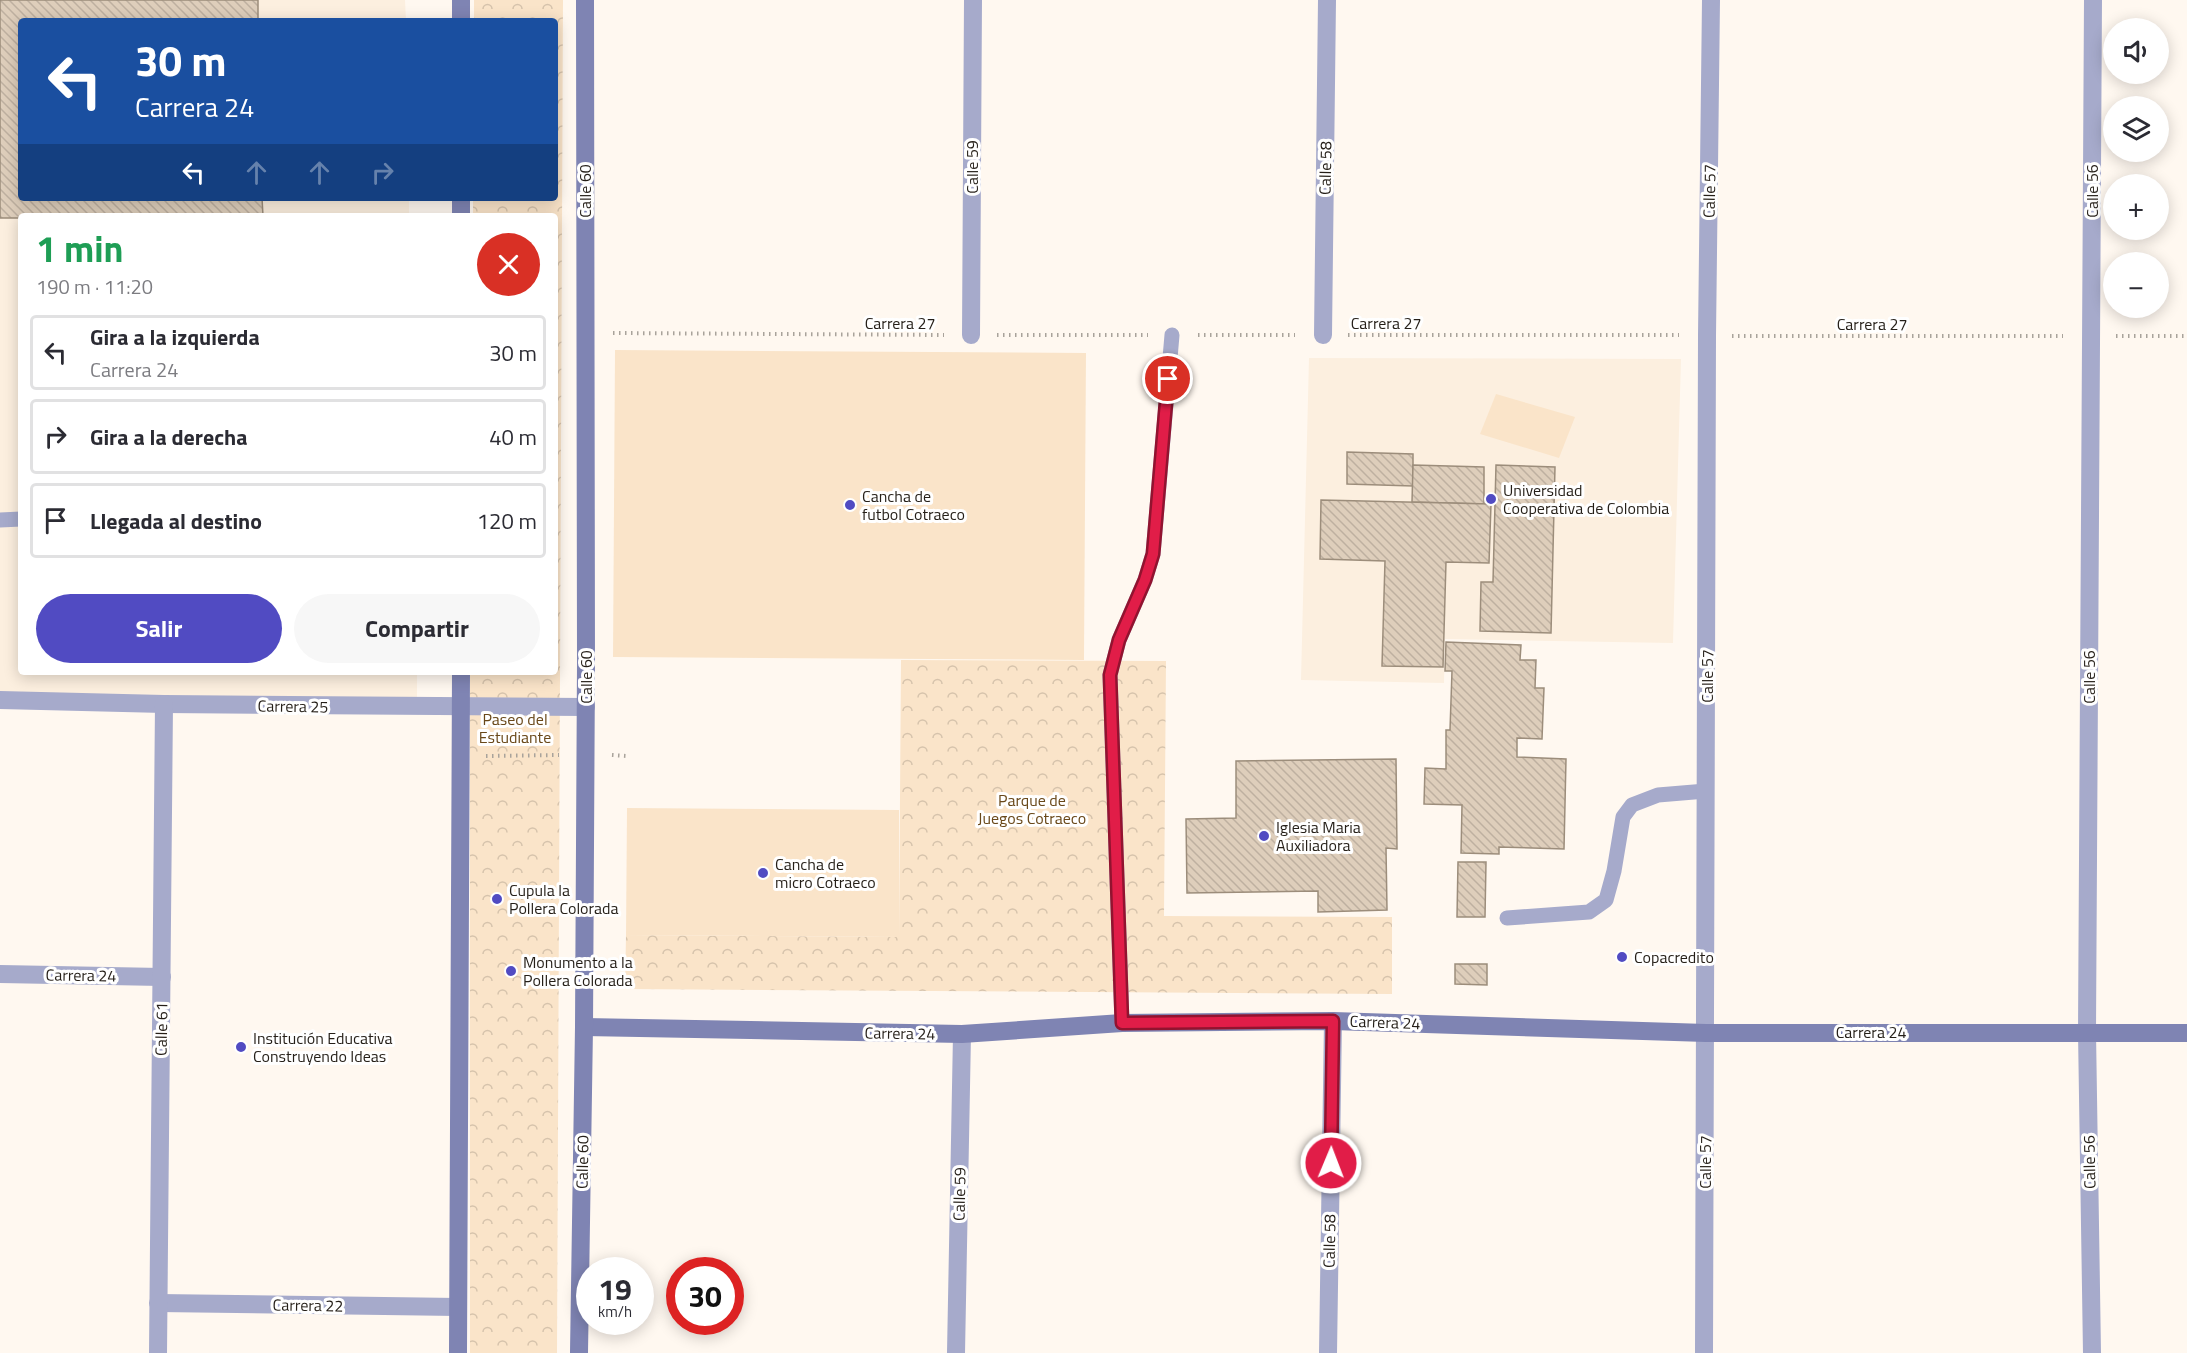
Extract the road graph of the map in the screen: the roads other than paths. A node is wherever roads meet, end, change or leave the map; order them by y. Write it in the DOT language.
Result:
graph roads {
  1 [pos="461,0"];
  2 [pos="585,0"];
  3 [pos="973,0"];
  4 [pos="1327,0"];
  5 [pos="1711,0"];
  6 [pos="2093,0"];
  7 [pos="461,18"];
  8 [pos="971,335"];
  9 [pos="1172,335"];
  10 [pos="1323,335"];
  11 [pos="18,519"];
  12 [pos="0,520"];
  13 [pos="461,675"];
  14 [pos="0,700"];
  15 [pos="164,704"];
  16 [pos="586,707"];
  17 [pos="461,708"];
  18 [pos="1706,791"];
  19 [pos="1507,918"];
  20 [pos="0,974"];
  21 [pos="162,977"];
  22 [pos="1333,1021"];
  23 [pos="1122,1023"];
  24 [pos="584,1028"];
  25 [pos="2087,1032"];
  26 [pos="1706,1033"];
  27 [pos="2187,1033"];
  28 [pos="962,1034"];
  29 [pos="159,1303"];
  30 [pos="458,1306"];
  31 [pos="158,1353"];
  32 [pos="458,1353"];
  33 [pos="579,1353"];
  34 [pos="956,1353"];
  35 [pos="1328,1353"];
  36 [pos="1704,1353"];
  37 [pos="2092,1353"];
  1 -- 7 [label="street"];
  2 -- 16 [label="street, Calle 60"];
  3 -- 8 [label="street, Calle 59"];
  4 -- 10 [label="street, Calle 58"];
  5 -- 18 [label="street, Calle 57"];
  6 -- 25 [label="street, Calle 56"];
  9 -- 23 [label="lane"];
  11 -- 12 [label="lane"];
  13 -- 17 [label="street"];
  14 -- 15 [label="street, Carrera 25"];
  15 -- 17 [label="street, Carrera 25"];
  15 -- 21 [label="street, Calle 61"];
  16 -- 17 [label="street, Carrera 25"];
  16 -- 24 [label="street, Calle 60"];
  17 -- 30 [label="street"];
  18 -- 19 [label="lane"];
  18 -- 26 [label="street, Calle 57"];
  20 -- 21 [label="street, Carrera 24"];
  21 -- 29 [label="street, Calle 61"];
  22 -- 23 [label="street, Carrera 24"];
  22 -- 26 [label="street, Carrera 24"];
  22 -- 35 [label="street, Calle 58"];
  23 -- 28 [label="street, Carrera 24"];
  24 -- 28 [label="street, Carrera 24"];
  24 -- 33 [label="street, Calle 60"];
  25 -- 26 [label="street, Carrera 24"];
  25 -- 27 [label="street, Carrera 24"];
  25 -- 37 [label="street, Calle 56"];
  26 -- 36 [label="street, Calle 57"];
  28 -- 34 [label="street, Calle 59"];
  29 -- 30 [label="street, Carrera 22"];
  29 -- 31 [label="street, Calle 61"];
  30 -- 32 [label="street"];
}
